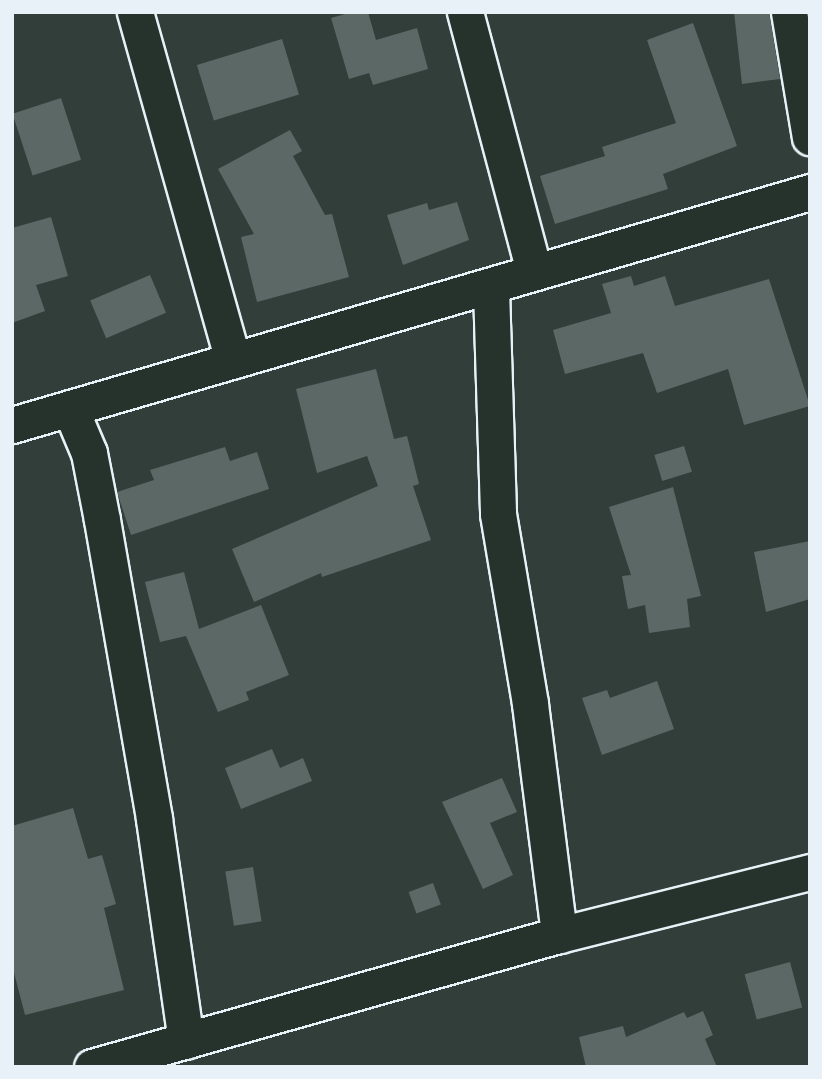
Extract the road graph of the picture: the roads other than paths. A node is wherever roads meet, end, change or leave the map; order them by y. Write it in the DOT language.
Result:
graph roads {
  1 [pos="135,12"];
  2 [pos="466,12"];
  3 [pos="789,12"];
  4 [pos="810,137"];
  5 [pos="810,192"];
  6 [pos="534,272"];
  7 [pos="491,289"];
  8 [pos="233,361"];
  9 [pos="70,408"];
  10 [pos="12,425"];
  11 [pos="810,872"];
  12 [pos="559,934"];
  13 [pos="186,1041"];
  14 [pos="92,1067"];
  1 -- 8 [label="street"];
  2 -- 6 [label="street"];
  3 -- 4 [label="street"];
  5 -- 6 [label="street"];
  6 -- 7 [label="street"];
  7 -- 8 [label="street"];
  7 -- 12 [label="street"];
  8 -- 9 [label="street"];
  9 -- 10 [label="street"];
  9 -- 13 [label="street"];
  11 -- 12 [label="street"];
  12 -- 13 [label="street"];
  13 -- 14 [label="street"];
}
